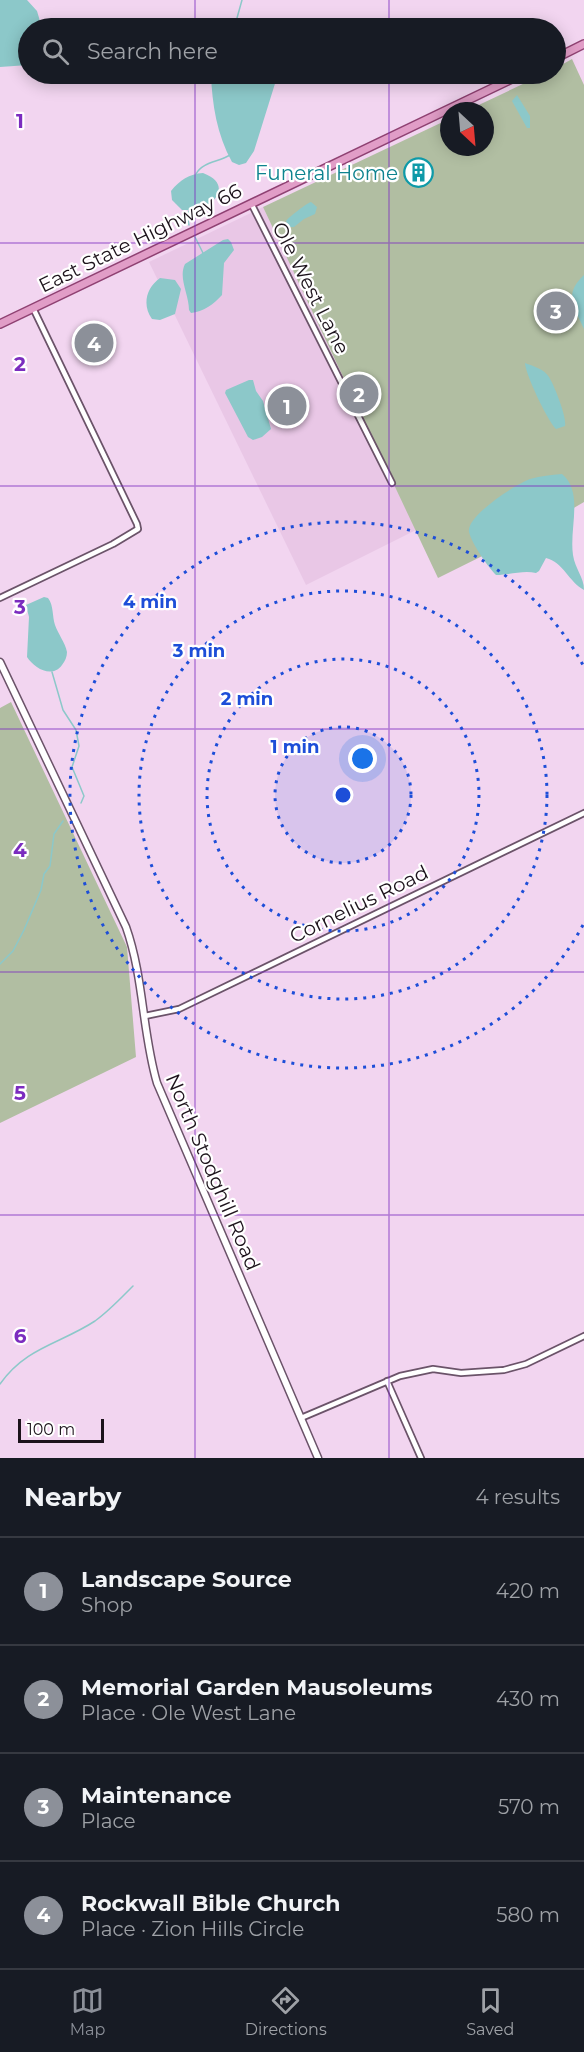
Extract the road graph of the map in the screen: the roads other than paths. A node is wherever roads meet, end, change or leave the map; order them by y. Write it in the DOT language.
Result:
graph roads {
  1 [pos="584,44"];
  2 [pos="566,53"];
  3 [pos="501,84"];
  4 [pos="251,203"];
  5 [pos="33,308"];
  6 [pos="0,324"];
  7 [pos="392,483"];
  8 [pos="0,598"];
  9 [pos="0,662"];
  10 [pos="584,813"];
  11 [pos="145,1016"];
  12 [pos="584,1336"];
  13 [pos="387,1381"];
  14 [pos="301,1418"];
  15 [pos="318,1458"];
  16 [pos="421,1458"];
  1 -- 2 [label="main road"];
  3 -- 4 [label="main road, East State Highway 66"];
  4 -- 5 [label="main road, East State Highway 66"];
  4 -- 7 [label="street, Ole West Lane"];
  5 -- 6 [label="main road, East State Highway 66"];
  5 -- 8 [label="street"];
  9 -- 11 [label="street, North Stodghill Road"];
  10 -- 11 [label="street, Cornelius Road"];
  11 -- 14 [label="street, North Stodghill Road"];
  12 -- 13 [label="street"];
  13 -- 14 [label="street"];
  13 -- 16 [label="street"];
  14 -- 15 [label="street, North Stodghill Road"];
}
